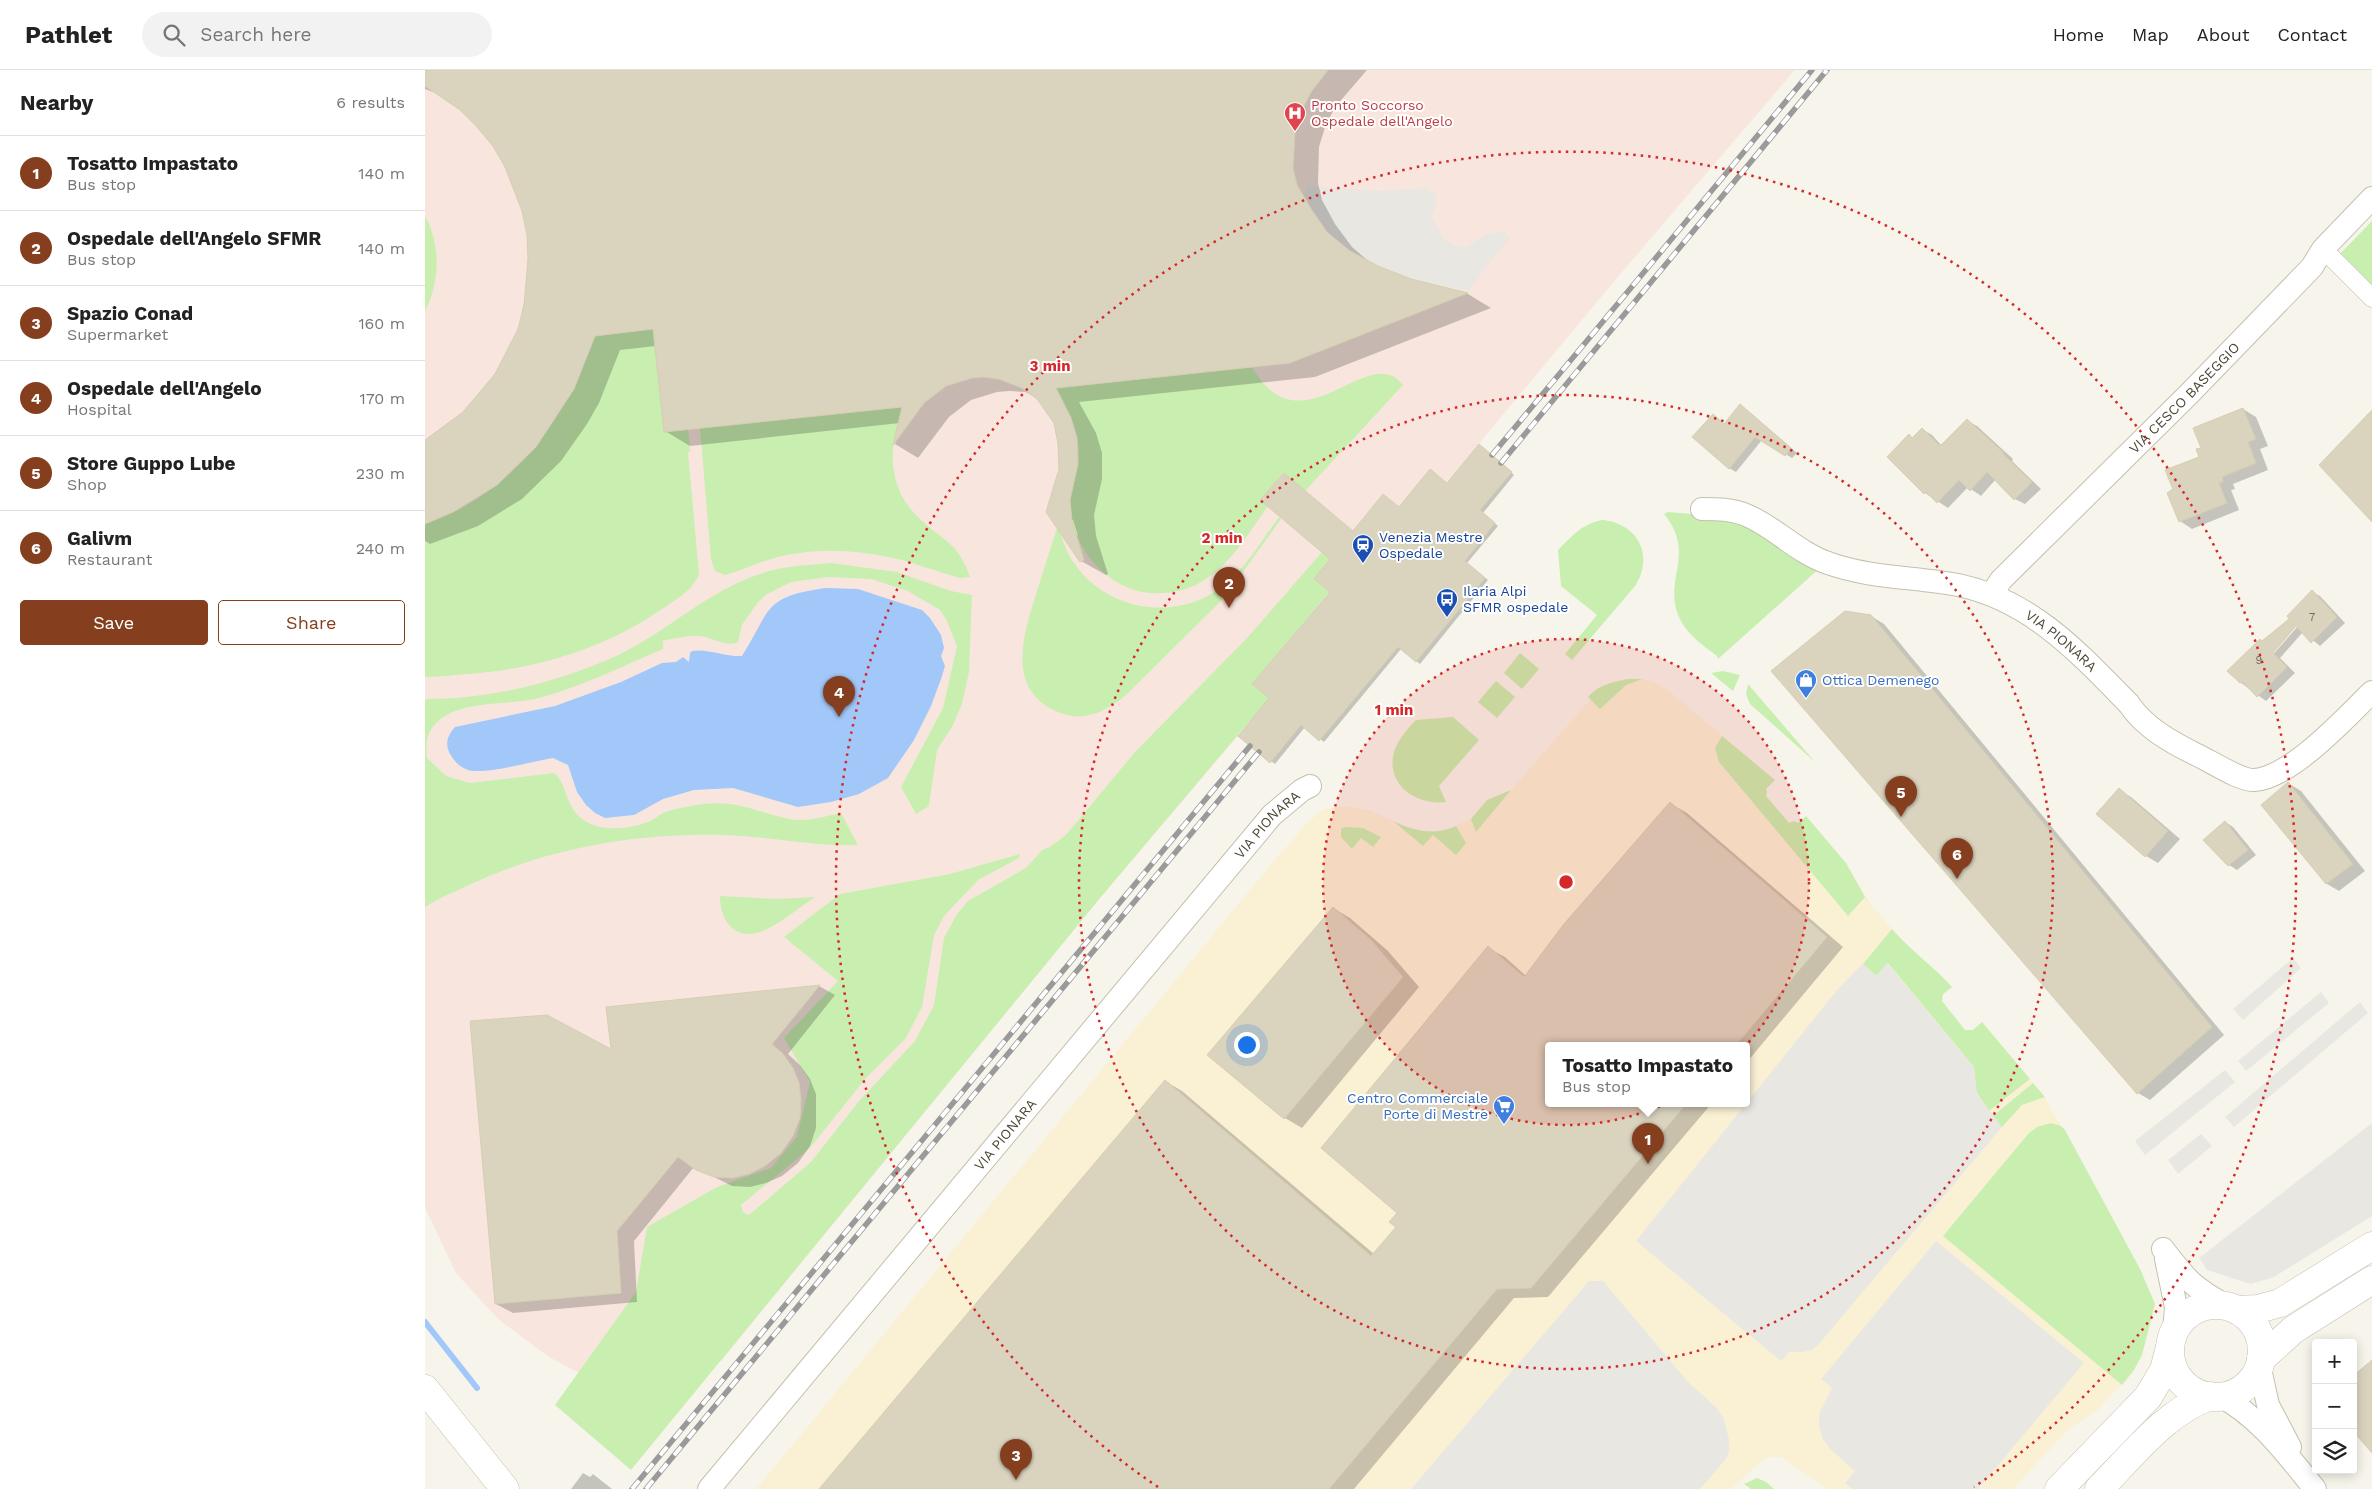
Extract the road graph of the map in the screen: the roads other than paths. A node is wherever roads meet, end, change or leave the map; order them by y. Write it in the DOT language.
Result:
graph roads {
  1 [pos="2372,198"];
  2 [pos="2323,249"];
  3 [pos="2372,298"];
  4 [pos="1702,509"];
  5 [pos="1992,594"];
  6 [pos="2372,692"];
  7 [pos="1310,786"];
  8 [pos="2372,1246"];
  9 [pos="2372,1280"];
  10 [pos="2232,1308"];
  11 [pos="2172,1339"];
  12 [pos="2260,1362"];
  13 [pos="425,1389"];
  14 [pos="2215,1396"];
  15 [pos="2311,1483"];
  16 [pos="505,1489"];
  17 [pos="709,1489"];
  18 [pos="2059,1489"];
  19 [pos="2099,1489"];
  1 -- 2 [label="street, VIA CESCO BASEGGIO"];
  2 -- 3 [label="street"];
  2 -- 5 [label="street, VIA CESCO BASEGGIO"];
  4 -- 5 [label="street, VIA PIONARA"];
  5 -- 6 [label="street, VIA PIONARA"];
  7 -- 17 [label="street, VIA PIONARA"];
  8 -- 10 [label="street"];
  9 -- 12 [label="street"];
  10 -- 11 [label="street"];
  10 -- 11 [label="street"];
  10 -- 12 [label="street"];
  11 -- 14 [label="street"];
  11 -- 18 [label="street"];
  12 -- 14 [label="street"];
  12 -- 15 [label="street"];
  13 -- 16 [label="street"];
  14 -- 15 [label="street"];
  14 -- 19 [label="street"];
}
